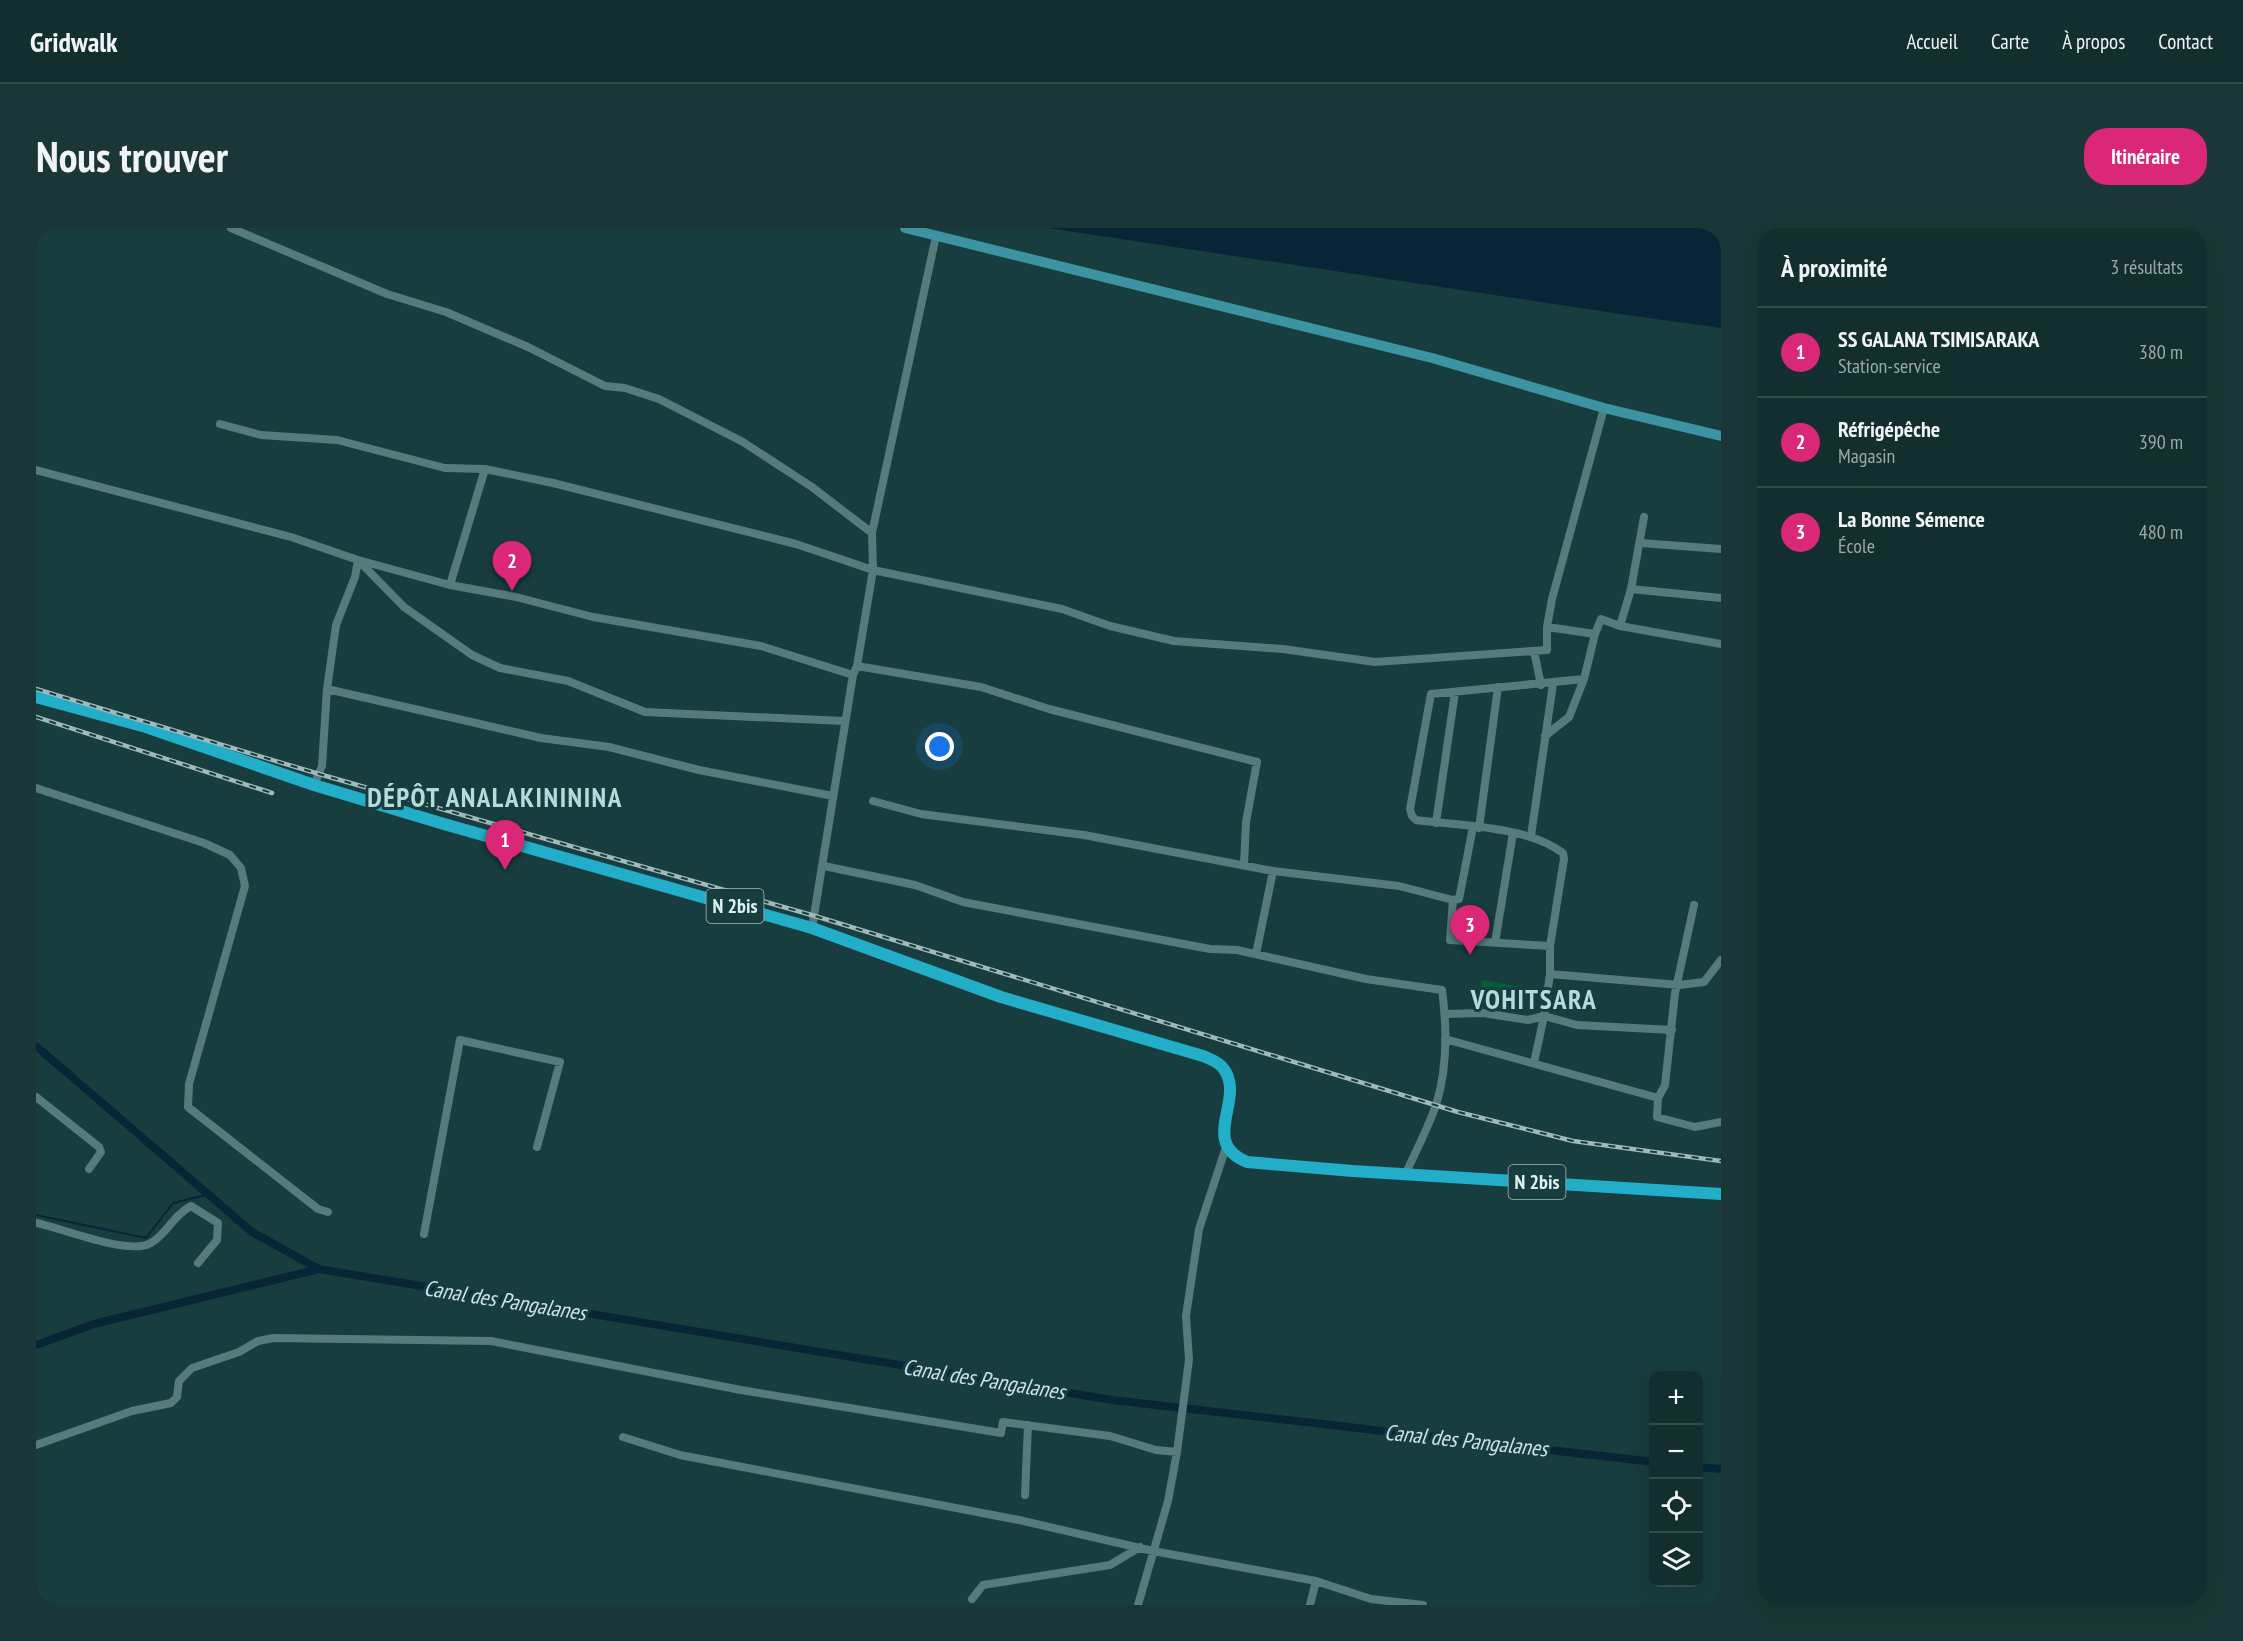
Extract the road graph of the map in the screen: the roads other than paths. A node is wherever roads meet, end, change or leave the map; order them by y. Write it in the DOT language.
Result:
graph roads {
  1 [pos="231,228"];
  2 [pos="904,228"];
  3 [pos="936,236"];
  4 [pos="1604,408"];
  5 [pos="220,424"];
  6 [pos="1721,436"];
  7 [pos="485,469"];
  8 [pos="36,470"];
  9 [pos="1644,516"];
  10 [pos="872,533"];
  11 [pos="1641,543"];
  12 [pos="1721,549"];
  13 [pos="358,560"];
  14 [pos="873,570"];
  15 [pos="450,585"];
  16 [pos="1631,589"];
  17 [pos="1721,598"];
  18 [pos="1620,626"];
  19 [pos="1547,627"];
  20 [pos="1595,634"];
  21 [pos="1721,644"];
  22 [pos="1534,651"];
  23 [pos="855,671"];
  24 [pos="1584,680"];
  25 [pos="1553,684"];
  26 [pos="1541,685"];
  27 [pos="1498,687"];
  28 [pos="327,689"];
  29 [pos="1455,692"];
  30 [pos="36,697"];
  31 [pos="844,721"];
  32 [pos="1545,736"];
  33 [pos="314,785"];
  34 [pos="36,788"];
  35 [pos="833,796"];
  36 [pos="873,801"];
  37 [pos="1436,823"];
  38 [pos="1476,828"];
  39 [pos="1513,833"];
  40 [pos="1531,836"];
  41 [pos="1244,865"];
  42 [pos="824,866"];
  43 [pos="1273,871"];
  44 [pos="1453,900"];
  45 [pos="1694,905"];
  46 [pos="812,928"];
  47 [pos="1495,943"];
  48 [pos="1550,946"];
  49 [pos="1256,954"];
  50 [pos="1721,960"];
  51 [pos="1551,974"];
  52 [pos="1679,985"];
  53 [pos="1445,1014"];
  54 [pos="1544,1016"];
  55 [pos="1672,1030"];
  56 [pos="1445,1039"];
  57 [pos="1534,1063"];
  58 [pos="36,1097"];
  59 [pos="1658,1098"];
  60 [pos="1721,1122"];
  61 [pos="537,1147"];
  62 [pos="1226,1147"];
  63 [pos="89,1169"];
  64 [pos="1406,1173"];
  65 [pos="1721,1194"];
  66 [pos="328,1212"];
  67 [pos="36,1223"];
  68 [pos="424,1234"];
  69 [pos="198,1263"];
  70 [pos="1028,1425"];
  71 [pos="623,1437"];
  72 [pos="36,1445"];
  73 [pos="1177,1452"];
  74 [pos="1024,1495"];
  75 [pos="1140,1547"];
  76 [pos="1153,1551"];
  77 [pos="1316,1581"];
  78 [pos="972,1599"];
  79 [pos="1374,1602"];
  80 [pos="1138,1605"];
  81 [pos="1310,1605"];
  82 [pos="1423,1605"];
  1 -- 10 [label="street"];
  2 -- 3 [label="main road"];
  3 -- 4 [label="main road"];
  3 -- 10 [label="street"];
  4 -- 6 [label="main road"];
  4 -- 19 [label="street"];
  5 -- 7 [label="street"];
  7 -- 14 [label="street"];
  7 -- 15 [label="street"];
  8 -- 13 [label="street"];
  9 -- 11 [label="street"];
  10 -- 14 [label="street"];
  11 -- 12 [label="street"];
  11 -- 16 [label="street"];
  13 -- 15 [label="street"];
  13 -- 28 [label="street"];
  13 -- 31 [label="street"];
  14 -- 22 [label="street"];
  14 -- 23 [label="street"];
  15 -- 23 [label="street"];
  16 -- 17 [label="street"];
  16 -- 18 [label="street"];
  18 -- 20 [label="street"];
  18 -- 21 [label="street"];
  19 -- 20 [label="street"];
  19 -- 22 [label="street"];
  20 -- 24 [label="street"];
  22 -- 26 [label="street"];
  23 -- 31 [label="street"];
  23 -- 41 [label="street"];
  24 -- 25 [label="street"];
  24 -- 32 [label="street"];
  25 -- 26 [label="street"];
  25 -- 32 [label="street"];
  26 -- 27 [label="street"];
  27 -- 29 [label="street"];
  27 -- 38 [label="street"];
  28 -- 33 [label="street"];
  28 -- 35 [label="street"];
  29 -- 37 [label="street"];
  29 -- 37 [label="street"];
  30 -- 33 [label="main road, N 2bis"];
  31 -- 35 [label="street"];
  32 -- 40 [label="street"];
  33 -- 46 [label="main road, N 2bis"];
  34 -- 66 [label="street"];
  35 -- 42 [label="street"];
  36 -- 41 [label="street"];
  37 -- 38 [label="street"];
  38 -- 39 [label="street"];
  38 -- 44 [label="street"];
  39 -- 40 [label="street"];
  39 -- 47 [label="street"];
  40 -- 48 [label="street"];
  41 -- 43 [label="street"];
  42 -- 46 [label="street"];
  42 -- 49 [label="street"];
  43 -- 44 [label="street"];
  43 -- 49 [label="street"];
  44 -- 47 [label="street"];
  45 -- 52 [label="street"];
  46 -- 62 [label="main road, N 2bis"];
  47 -- 48 [label="street"];
  48 -- 51 [label="street"];
  49 -- 53 [label="street"];
  50 -- 52 [label="street"];
  51 -- 52 [label="street"];
  51 -- 54 [label="street"];
  52 -- 55 [label="street"];
  53 -- 54 [label="street"];
  53 -- 56 [label="street"];
  54 -- 55 [label="street"];
  54 -- 57 [label="street"];
  55 -- 59 [label="street"];
  56 -- 57 [label="street"];
  56 -- 64 [label="street"];
  57 -- 59 [label="street"];
  58 -- 63 [label="street"];
  59 -- 60 [label="street"];
  61 -- 68 [label="street"];
  62 -- 64 [label="main road, N 2bis"];
  62 -- 73 [label="street"];
  64 -- 65 [label="main road, N 2bis"];
  67 -- 69 [label="street"];
  70 -- 72 [label="street"];
  70 -- 73 [label="street"];
  70 -- 74 [label="street"];
  71 -- 75 [label="street"];
  73 -- 76 [label="street"];
  75 -- 76 [label="street"];
  75 -- 78 [label="street"];
  76 -- 77 [label="street"];
  76 -- 80 [label="street"];
  77 -- 79 [label="street"];
  77 -- 81 [label="street"];
  79 -- 82 [label="street"];
}
